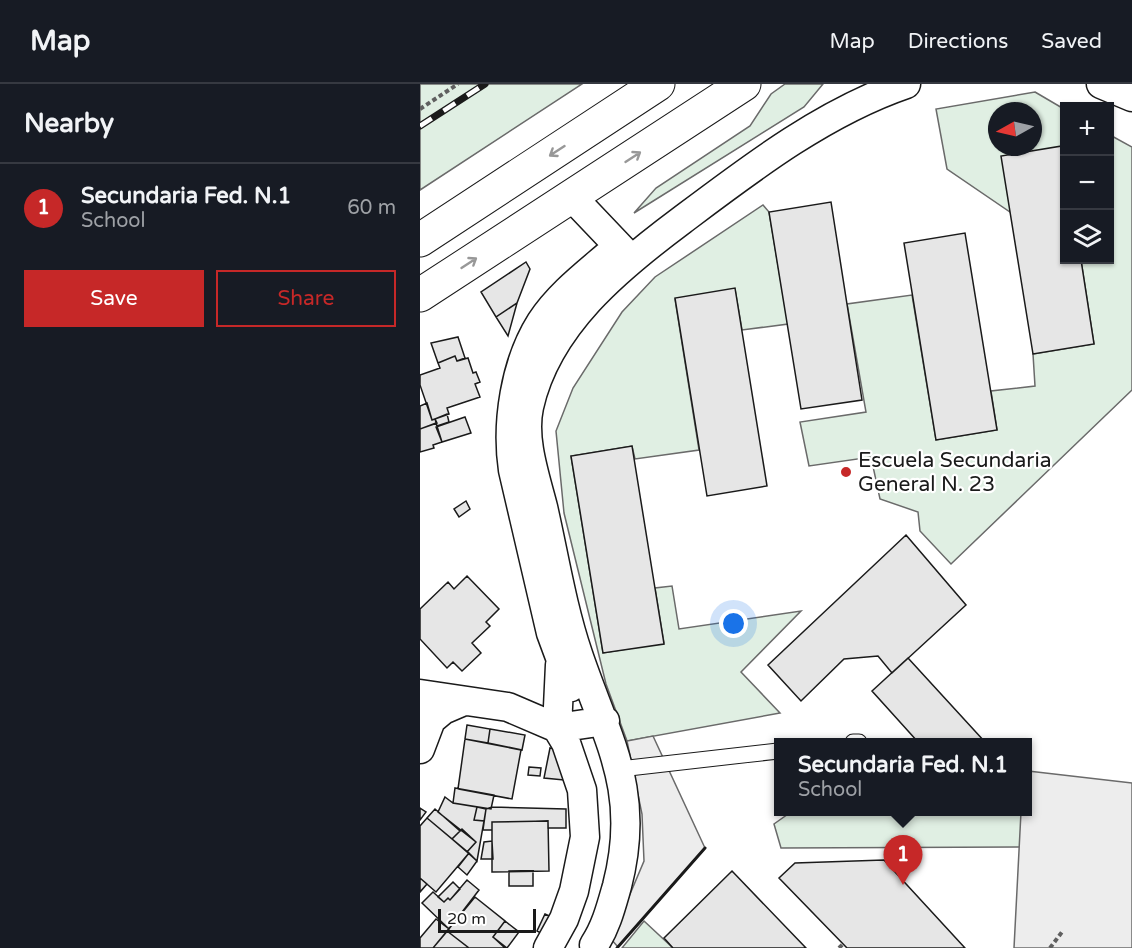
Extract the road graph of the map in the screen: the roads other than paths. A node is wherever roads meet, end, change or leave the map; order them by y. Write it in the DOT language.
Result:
graph roads {
  1 [pos="658,84"];
  2 [pos="744,84"];
  3 [pos="906,84"];
  4 [pos="1101,84"];
  5 [pos="1132,97"];
  6 [pos="572,197"];
  7 [pos="420,240"];
  8 [pos="624,252"];
  9 [pos="420,295"];
  10 [pos="560,660"];
  11 [pos="425,703"];
  12 [pos="598,722"];
  13 [pos="557,728"];
  14 [pos="420,748"];
  15 [pos="774,751"];
  16 [pos="620,770"];
  17 [pos="594,945"];
  18 [pos="548,948"];
  1 -- 7 [label="main road, one-way"];
  6 -- 2 [label="main road, one-way"];
  3 -- 8 [label="street"];
  4 -- 5 [label="street"];
  6 -- 8 [label="street"];
  9 -- 6 [label="main road, one-way"];
  8 -- 10 [label="street"];
  8 -- 12 [label="street"];
  10 -- 12 [label="street"];
  10 -- 13 [label="street"];
  11 -- 13 [label="street"];
  11 -- 14 [label="street"];
  12 -- 13 [label="street"];
  12 -- 16 [label="street"];
  13 -- 18 [label="street"];
  15 -- 16 [label="lane"];
  16 -- 17 [label="street"];
}
